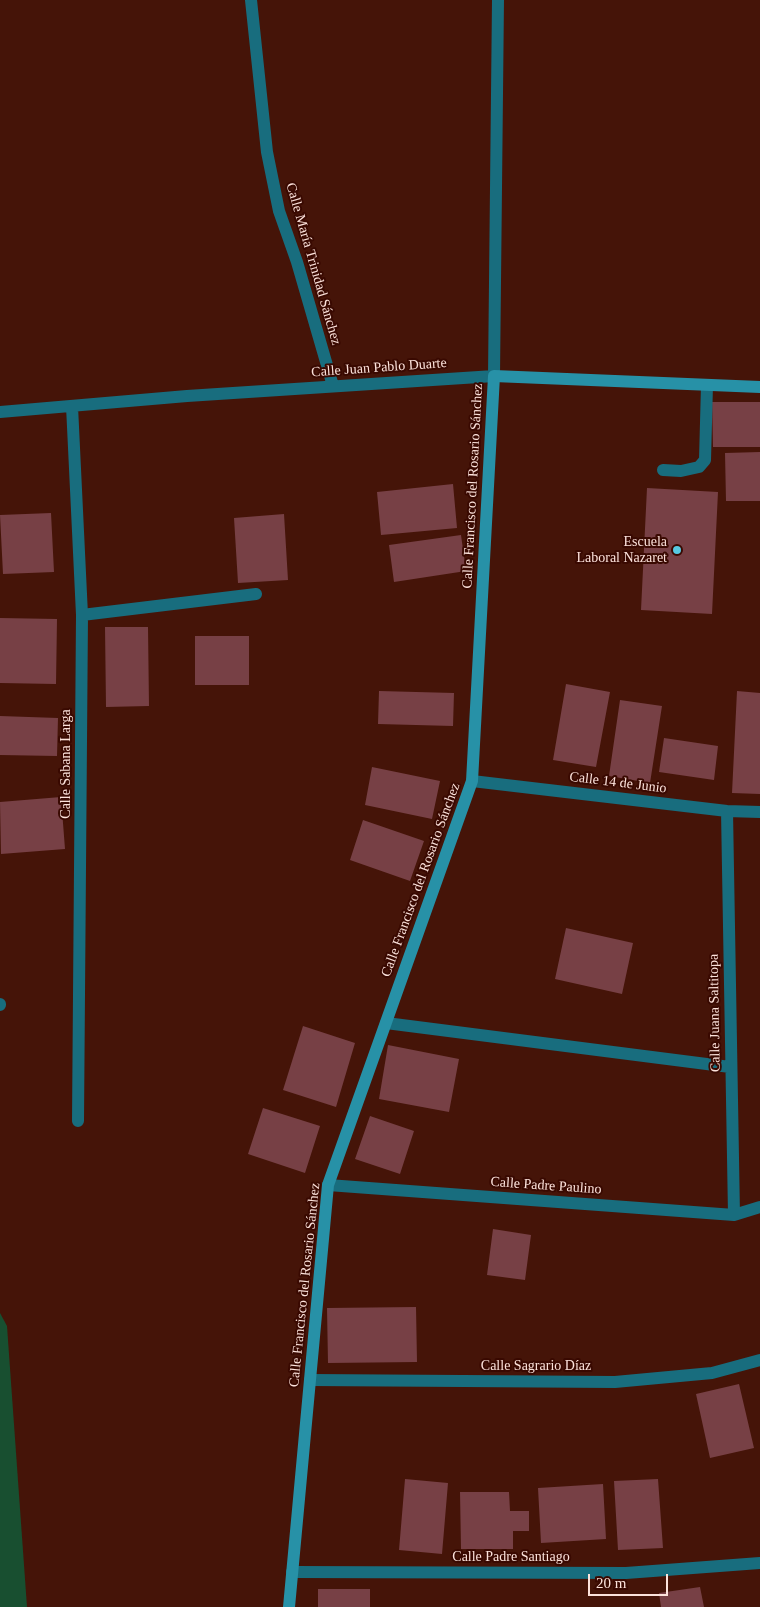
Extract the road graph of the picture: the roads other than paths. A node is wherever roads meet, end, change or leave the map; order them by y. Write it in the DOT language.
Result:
graph roads {
  1 [pos="251,0"];
  2 [pos="498,0"];
  3 [pos="494,376"];
  4 [pos="707,385"];
  5 [pos="333,386"];
  6 [pos="760,387"];
  7 [pos="72,406"];
  8 [pos="0,412"];
  9 [pos="664,470"];
  10 [pos="256,594"];
  11 [pos="82,615"];
  12 [pos="472,780"];
  13 [pos="727,811"];
  14 [pos="760,812"];
  15 [pos="386,1023"];
  16 [pos="730,1067"];
  17 [pos="78,1121"];
  18 [pos="328,1185"];
  19 [pos="760,1208"];
  20 [pos="734,1215"];
  21 [pos="760,1360"];
  22 [pos="310,1380"];
  23 [pos="760,1563"];
  24 [pos="292,1572"];
  25 [pos="289,1607"];
  1 -- 5 [label="street, Calle María Trinidad Sánchez"];
  2 -- 3 [label="street, Calle Francisco del Rosario Sánchez"];
  3 -- 4 [label="street, Calle Juan Pablo Duarte"];
  3 -- 5 [label="street, Calle Juan Pablo Duarte"];
  3 -- 12 [label="street, Calle Francisco del Rosario Sánchez"];
  4 -- 6 [label="street, Calle Juan Pablo Duarte"];
  4 -- 9 [label="street"];
  5 -- 7 [label="street, Calle Juan Pablo Duarte"];
  7 -- 8 [label="street, Calle Juan Pablo Duarte"];
  7 -- 11 [label="street, Calle Sabana Larga"];
  10 -- 11 [label="street"];
  11 -- 17 [label="street, Calle Sabana Larga"];
  12 -- 13 [label="street, Calle 14 de Junio"];
  12 -- 15 [label="street, Calle Francisco del Rosario Sánchez"];
  13 -- 14 [label="street, Calle 14 de Junio"];
  13 -- 16 [label="street, Calle Juana Saltitopa"];
  15 -- 16 [label="street"];
  15 -- 18 [label="street, Calle Francisco del Rosario Sánchez"];
  16 -- 20 [label="street, Calle Juana Saltitopa"];
  18 -- 20 [label="street, Calle Padre Paulino"];
  18 -- 22 [label="street, Calle Francisco del Rosario Sánchez"];
  19 -- 20 [label="street, Calle Padre Paulino"];
  21 -- 22 [label="street, Calle Sagrario Díaz"];
  22 -- 24 [label="street, Calle Francisco del Rosario Sánchez"];
  23 -- 24 [label="street, Calle Padre Santiago"];
  24 -- 25 [label="street, Calle Francisco del Rosario Sánchez"];
}
